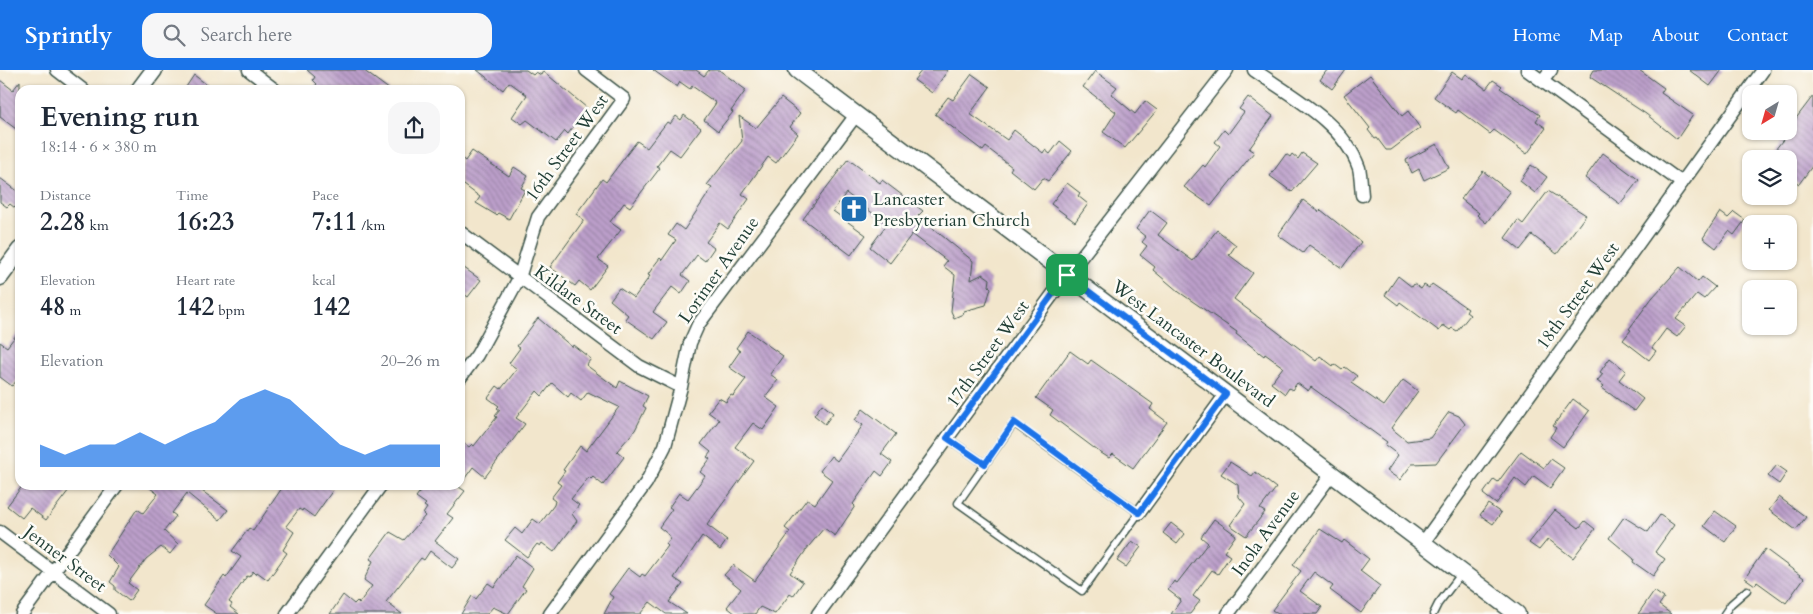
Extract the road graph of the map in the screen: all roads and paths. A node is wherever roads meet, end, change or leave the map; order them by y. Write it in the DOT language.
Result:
graph roads {
  1 [pos="57,70"];
  2 [pos="154,70"];
  3 [pos="249,70"];
  4 [pos="586,70"];
  5 [pos="797,70"];
  6 [pos="1227,70"];
  7 [pos="1254,70"];
  8 [pos="1527,70"];
  9 [pos="1551,70"];
  10 [pos="1763,70"];
  11 [pos="1542,81"];
  12 [pos="77,85"];
  13 [pos="143,85"];
  14 [pos="268,85"];
  15 [pos="856,115"];
  16 [pos="1682,183"];
  17 [pos="1362,195"];
  18 [pos="465,236"];
  19 [pos="15,257"];
  20 [pos="1067,275"];
  21 [pos="0,277"];
  22 [pos="519,278"];
  23 [pos="465,371"];
  24 [pos="682,387"];
  25 [pos="1226,394"];
  26 [pos="947,438"];
  27 [pos="985,464"];
  28 [pos="1332,474"];
  29 [pos="113,490"];
  30 [pos="377,490"];
  31 [pos="1139,513"];
  32 [pos="0,532"];
  33 [pos="1423,543"];
  34 [pos="54,572"];
  35 [pos="1462,573"];
  36 [pos="1747,590"];
  37 [pos="22,614"];
  38 [pos="109,614"];
  39 [pos="287,614"];
  40 [pos="550,614"];
  41 [pos="818,614"];
  42 [pos="1228,614"];
  43 [pos="1433,614"];
  44 [pos="1517,614"];
  45 [pos="1724,614"];
  1 -- 12 [label="street"];
  2 -- 13 [label="street"];
  3 -- 14 [label="street"];
  4 -- 22 [label="street, 16th Street West"];
  5 -- 15 [label="street, West Lancaster Boulevard"];
  6 -- 20 [label="street, 17th Street West"];
  7 -- 17 [label="street"];
  8 -- 11 [label="street"];
  9 -- 11 [label="street"];
  10 -- 16 [label="street, 18th Street West"];
  11 -- 16 [label="street"];
  15 -- 20 [label="street, West Lancaster Boulevard"];
  15 -- 24 [label="street, Lorimer Avenue"];
  16 -- 33 [label="street, 18th Street West"];
  18 -- 22 [label="street, Kildare Street"];
  19 -- 21 [label="street"];
  20 -- 25 [label="street, West Lancaster Boulevard"];
  20 -- 26 [label="street, 17th Street West"];
  22 -- 23 [label="street, 16th Street West"];
  22 -- 24 [label="street, Kildare Street"];
  24 -- 40 [label="street, Lorimer Avenue"];
  25 -- 28 [label="street, West Lancaster Boulevard"];
  25 -- 31 [label="street"];
  26 -- 27 [label="lane"];
  26 -- 41 [label="street, 17th Street West"];
  27 -- 31 [label="lane"];
  27 -- 31 [label="lane"];
  28 -- 33 [label="street, West Lancaster Boulevard"];
  28 -- 42 [label="street, Inola Avenue"];
  29 -- 34 [label="street"];
  30 -- 39 [label="street"];
  32 -- 34 [label="street, Jenner Street"];
  33 -- 35 [label="street, West Lancaster Boulevard"];
  34 -- 37 [label="street"];
  34 -- 38 [label="street, Jenner Street"];
  35 -- 43 [label="lane"];
  35 -- 44 [label="street, West Lancaster Boulevard"];
  36 -- 45 [label="lane"];
}
